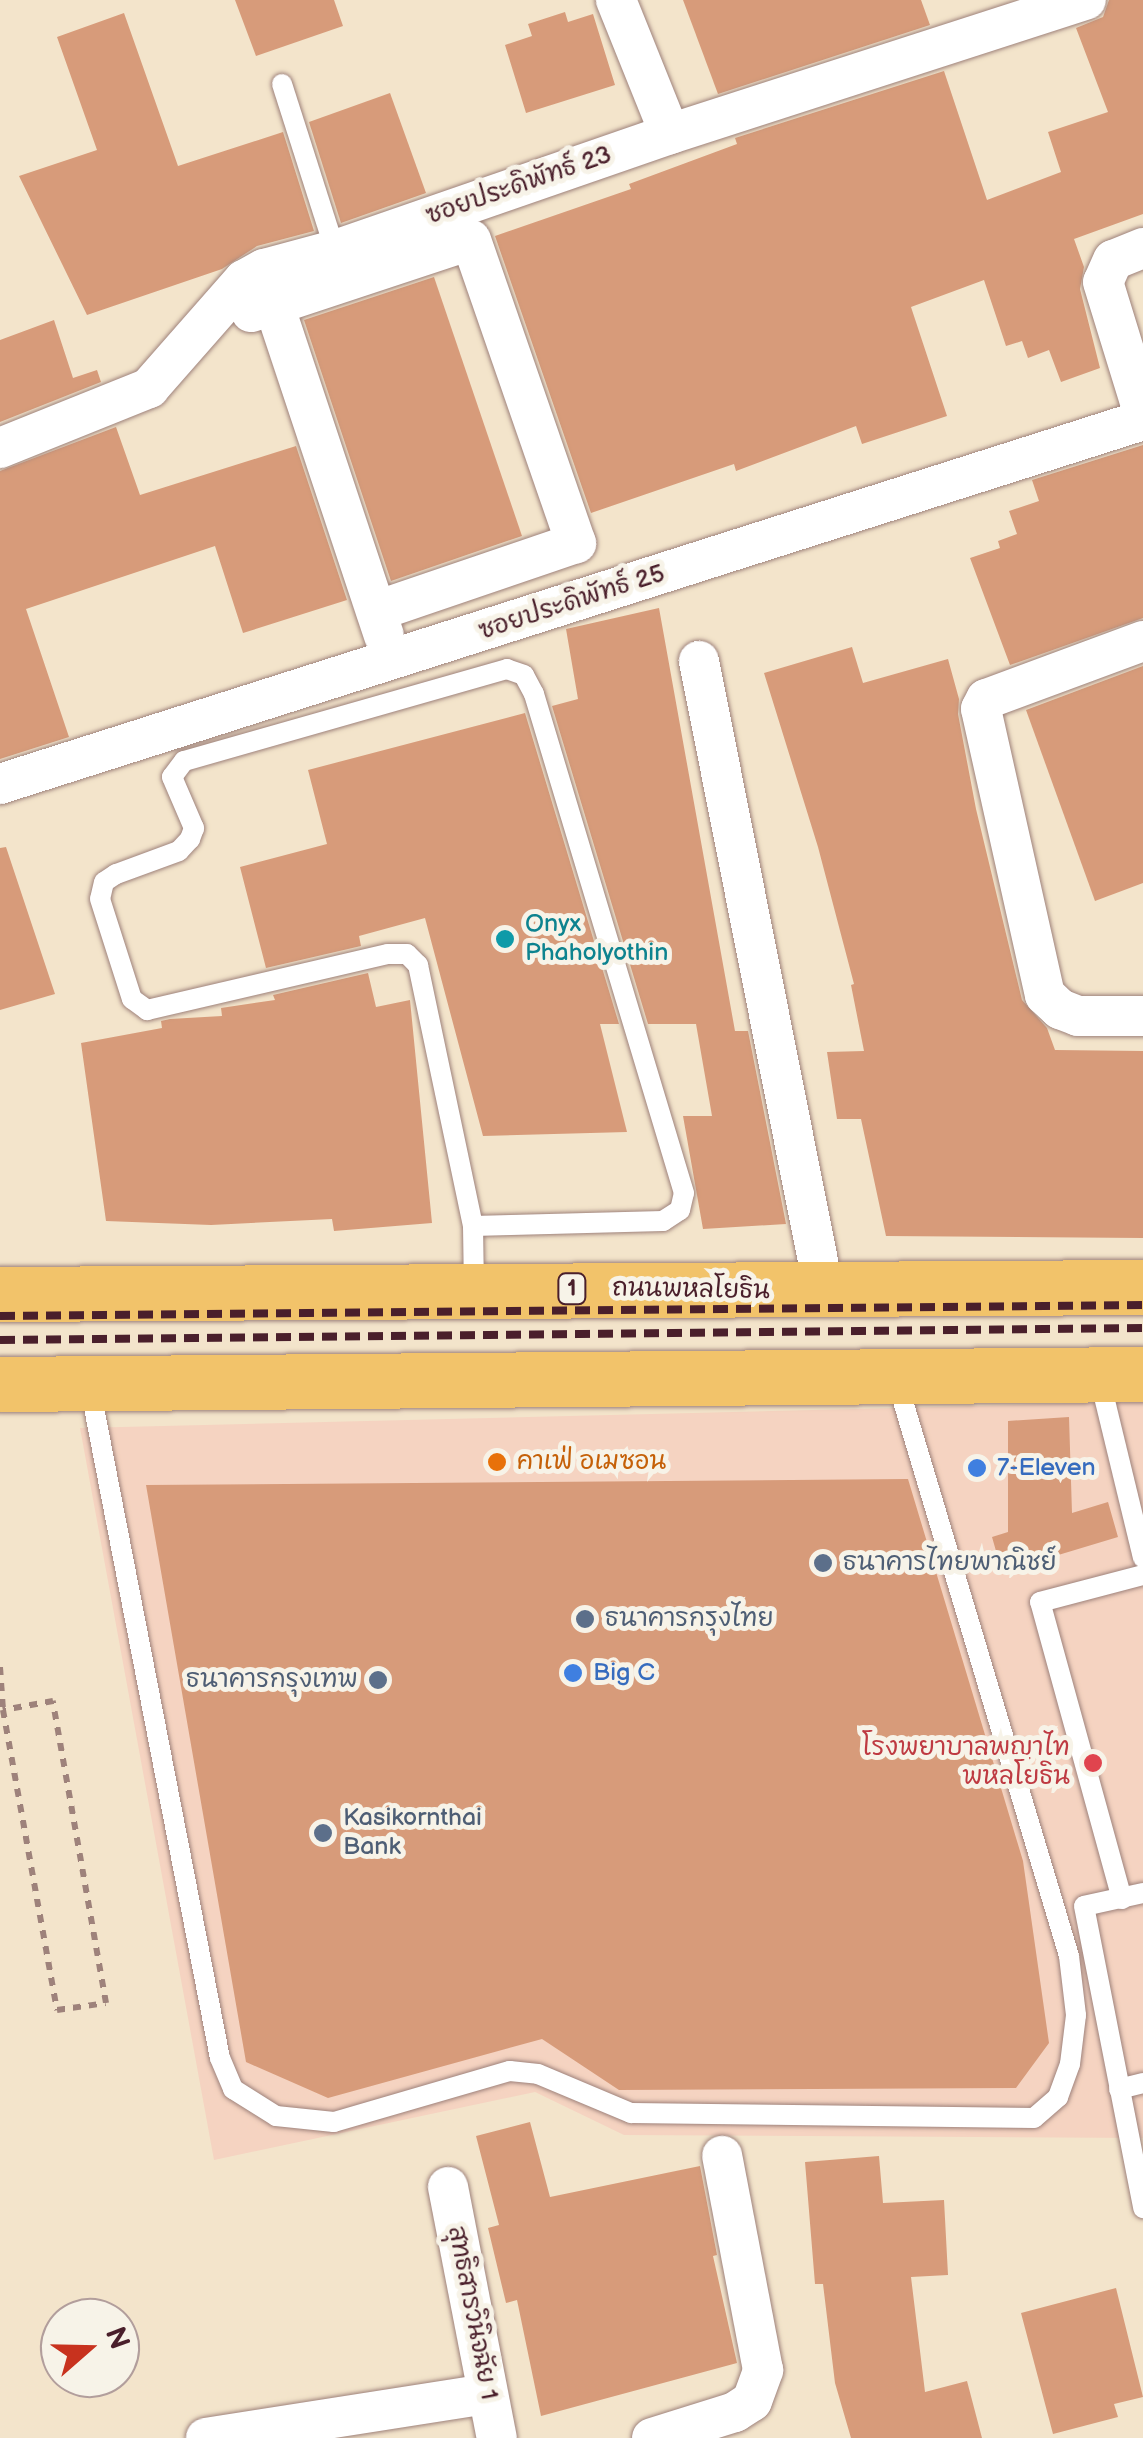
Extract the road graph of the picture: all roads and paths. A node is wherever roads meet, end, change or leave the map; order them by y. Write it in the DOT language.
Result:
graph roads {
  1 [pos="616,0"];
  2 [pos="1086,0"];
  3 [pos="282,84"];
  4 [pos="670,134"];
  5 [pos="1143,248"];
  6 [pos="335,250"];
  7 [pos="274,305"];
  8 [pos="200,331"];
  9 [pos="1143,412"];
  10 [pos="1143,420"];
  11 [pos="0,448"];
  12 [pos="376,610"];
  13 [pos="1143,641"];
  14 [pos="392,661"];
  15 [pos="699,661"];
  16 [pos="0,784"];
  17 [pos="1143,1016"];
  18 [pos="473,1226"];
  19 [pos="1143,1287"];
  20 [pos="474,1288"];
  21 [pos="824,1292"];
  22 [pos="0,1294"];
  23 [pos="1121,1374"];
  24 [pos="896,1376"];
  25 [pos="0,1384"];
  26 [pos="89,1384"];
  27 [pos="1143,1558"];
  28 [pos="1143,1575"];
  29 [pos="0,1667"];
  30 [pos="3,1710"];
  31 [pos="1143,1893"];
  32 [pos="1122,1899"];
  33 [pos="1143,2083"];
  34 [pos="1119,2089"];
  35 [pos="722,2156"];
  36 [pos="448,2187"];
  37 [pos="1143,2208"];
  38 [pos="488,2394"];
  39 [pos="206,2438"];
  40 [pos="497,2438"];
  41 [pos="652,2438"];
  1 -- 4 [label="street"];
  2 -- 4 [label="street, ซอยประดิพัทธ์ 23"];
  3 -- 6 [label="lane"];
  4 -- 6 [label="street, ซอยประดิพัทธ์ 23"];
  5 -- 9 [label="street"];
  6 -- 8 [label="street, ซอยประดิพัทธ์ 23"];
  7 -- 8 [label="street"];
  7 -- 12 [label="street"];
  7 -- 12 [label="street"];
  8 -- 11 [label="street, ซอยประดิพัทธ์ 23"];
  10 -- 14 [label="street, ซอยประดิพัทธ์ 25"];
  12 -- 14 [label="street"];
  13 -- 17 [label="street"];
  14 -- 16 [label="street, ซอยประดิพัทธ์ 25"];
  15 -- 21 [label="street"];
  18 -- 18 [label="lane"];
  18 -- 20 [label="lane"];
  19 -- 21 [label="main road, ถนนพหลโยธิน / 1"];
  20 -- 21 [label="main road, ถนนพหลโยธิน / 1"];
  20 -- 22 [label="main road, ถนนพหลโยธิน / 1"];
  23 -- 24 [label="main road"];
  23 -- 27 [label="lane"];
  24 -- 26 [label="main road"];
  24 -- 26 [label="lane"];
  25 -- 26 [label="main road"];
  28 -- 32 [label="lane"];
  29 -- 30 [label="path"];
  30 -- 30 [label="path"];
  31 -- 32 [label="lane"];
  32 -- 34 [label="lane"];
  33 -- 34 [label="lane"];
  34 -- 37 [label="lane"];
  35 -- 41 [label="street"];
  36 -- 38 [label="street, สุทธิสารวินิจฉัย 1"];
  38 -- 39 [label="street"];
  38 -- 40 [label="street, สุทธิสารวินิจฉัย 1"];
}
